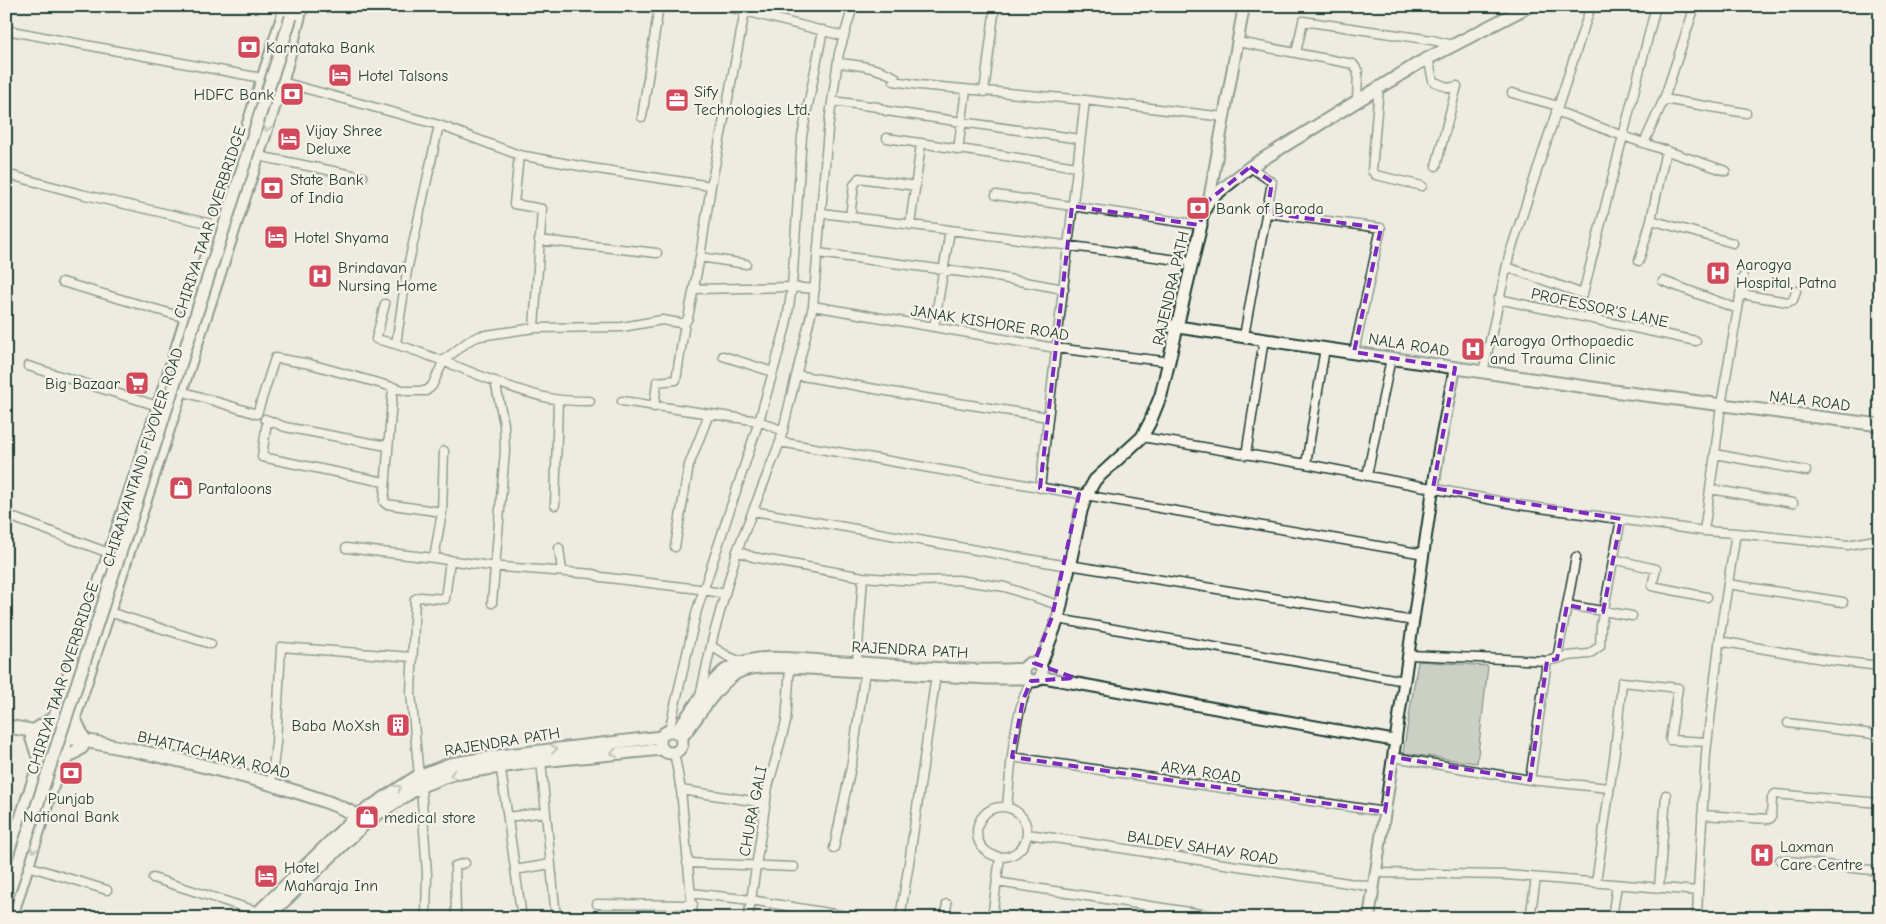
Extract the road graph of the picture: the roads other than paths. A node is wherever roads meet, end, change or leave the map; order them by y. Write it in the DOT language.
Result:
graph roads {
  1 [pos="659,6"];
  2 [pos="722,6"];
  3 [pos="853,6"];
  4 [pos="986,6"];
  5 [pos="1244,6"];
  6 [pos="1530,6"];
  7 [pos="1591,6"];
  8 [pos="1656,6"];
  9 [pos="1695,6"];
  10 [pos="995,7"];
  11 [pos="294,8"];
  12 [pos="746,11"];
  13 [pos="6,30"];
  14 [pos="823,30"];
  15 [pos="843,36"];
  16 [pos="1238,42"];
  17 [pos="1452,45"];
  18 [pos="1296,53"];
  19 [pos="1428,58"];
  20 [pos="838,63"];
  21 [pos="262,78"];
  22 [pos="282,82"];
  23 [pos="1379,87"];
  24 [pos="966,90"];
  25 [pos="984,92"];
  26 [pos="1512,93"];
  27 [pos="1664,99"];
  28 [pos="1085,100"];
  29 [pos="1357,100"];
  30 [pos="832,101"];
  31 [pos="1557,109"];
  32 [pos="1746,113"];
  33 [pos="642,117"];
  34 [pos="1224,117"];
  35 [pos="962,122"];
  36 [pos="439,125"];
  37 [pos="1623,136"];
  38 [pos="887,138"];
  39 [pos="1080,139"];
  40 [pos="1644,143"];
  41 [pos="921,144"];
  42 [pos="958,150"];
  43 [pos="1666,150"];
  44 [pos="519,154"];
  45 [pos="258,156"];
  46 [pos="1436,166"];
  47 [pos="1077,167"];
  48 [pos="1250,167"];
  49 [pos="1726,171"];
  50 [pos="6,174"];
  51 [pos="363,177"];
  52 [pos="711,186"];
  53 [pos="916,186"];
  54 [pos="1422,186"];
  55 [pos="996,195"];
  56 [pos="1209,200"];
  57 [pos="1072,206"];
  58 [pos="1267,213"];
  59 [pos="822,214"];
  60 [pos="850,217"];
  61 [pos="1650,220"];
  62 [pos="1199,223"];
  63 [pos="216,225"];
  64 [pos="910,225"];
  65 [pos="950,230"];
  66 [pos="539,240"];
  67 [pos="1733,243"];
  68 [pos="1068,246"];
  69 [pos="657,253"];
  70 [pos="818,253"];
  71 [pos="700,257"];
  72 [pos="1185,261"];
  73 [pos="1638,261"];
  74 [pos="746,264"];
  75 [pos="1507,267"];
  76 [pos="944,271"];
  77 [pos="1743,277"];
  78 [pos="1663,281"];
  79 [pos="62,282"];
  80 [pos="792,287"];
  81 [pos="695,289"];
  82 [pos="815,289"];
  83 [pos="1064,289"];
  84 [pos="1796,292"];
  85 [pos="1740,294"];
  86 [pos="1498,299"];
  87 [pos="385,304"];
  88 [pos="813,306"];
  89 [pos="1738,309"];
  90 [pos="186,318"];
  91 [pos="685,323"];
  92 [pos="934,327"];
  93 [pos="1175,327"];
  94 [pos="534,328"];
  95 [pos="1244,336"];
  96 [pos="1264,339"];
  97 [pos="1696,341"];
  98 [pos="396,344"];
  99 [pos="1055,348"];
  100 [pos="1325,348"];
  101 [pos="1354,352"];
  102 [pos="723,356"];
  103 [pos="1391,358"];
  104 [pos="444,360"];
  105 [pos="1163,361"];
  106 [pos="28,366"];
  107 [pos="1455,368"];
  108 [pos="772,372"];
  109 [pos="1483,372"];
  110 [pos="797,375"];
  111 [pos="495,381"];
  112 [pos="393,387"];
  113 [pos="181,391"];
  114 [pos="1158,394"];
  115 [pos="558,400"];
  116 [pos="590,402"];
  117 [pos="622,402"];
  118 [pos="1721,405"];
  119 [pos="158,406"];
  120 [pos="654,407"];
  121 [pos="257,414"];
  122 [pos="709,414"];
  123 [pos="1048,417"];
  124 [pos="267,421"];
  125 [pos="759,422"];
  126 [pos="1880,425"];
  127 [pos="783,431"];
  128 [pos="1142,438"];
  129 [pos="780,442"];
  130 [pos="387,446"];
  131 [pos="444,451"];
  132 [pos="1715,454"];
  133 [pos="1246,455"];
  134 [pos="139,464"];
  135 [pos="1306,464"];
  136 [pos="156,470"];
  137 [pos="1806,471"];
  138 [pos="1367,476"];
  139 [pos="384,482"];
  140 [pos="1040,488"];
  141 [pos="1433,488"];
  142 [pos="1710,489"];
  143 [pos="1082,495"];
  144 [pos="1794,503"];
  145 [pos="555,504"];
  146 [pos="753,511"];
  147 [pos="442,512"];
  148 [pos="6,515"];
  149 [pos="1620,519"];
  150 [pos="1704,531"];
  151 [pos="1736,533"];
  152 [pos="1880,539"];
  153 [pos="675,546"];
  154 [pos="346,548"];
  155 [pos="559,548"];
  156 [pos="737,551"];
  157 [pos="110,553"];
  158 [pos="1424,554"];
  159 [pos="1576,556"];
  160 [pos="434,558"];
  161 [pos="1613,559"];
  162 [pos="450,560"];
  163 [pos="1066,565"];
  164 [pos="494,567"];
  165 [pos="562,571"];
  166 [pos="863,577"];
  167 [pos="1728,584"];
  168 [pos="704,590"];
  169 [pos="725,594"];
  170 [pos="1707,597"];
  171 [pos="1843,602"];
  172 [pos="492,603"];
  173 [pos="1055,604"];
  174 [pos="1567,605"];
  175 [pos="109,612"];
  176 [pos="1603,612"];
  177 [pos="1632,616"];
  178 [pos="1058,619"];
  179 [pos="1414,620"];
  180 [pos="1719,641"];
  181 [pos="211,644"];
  182 [pos="711,646"];
  183 [pos="1409,655"];
  184 [pos="411,656"];
  185 [pos="1557,659"];
  186 [pos="1546,661"];
  187 [pos="742,662"];
  188 [pos="861,666"];
  189 [pos="1880,666"];
  190 [pos="790,667"];
  191 [pos="1032,672"];
  192 [pos="936,675"];
  193 [pos="1405,681"];
  194 [pos="702,705"];
  195 [pos="54,718"];
  196 [pos="75,720"];
  197 [pos="1788,723"];
  198 [pos="6,726"];
  199 [pos="6,734"];
  200 [pos="33,735"];
  201 [pos="672,735"];
  202 [pos="1880,735"];
  203 [pos="47,737"];
  204 [pos="67,740"];
  205 [pos="1396,741"];
  206 [pos="1708,742"];
  207 [pos="83,744"];
  208 [pos="662,749"];
  209 [pos="674,752"];
  210 [pos="1012,757"];
  211 [pos="1393,757"];
  212 [pos="541,760"];
  213 [pos="40,761"];
  214 [pos="500,761"];
  215 [pos="60,763"];
  216 [pos="1530,780"];
  217 [pos="420,781"];
  218 [pos="271,784"];
  219 [pos="1609,788"];
  220 [pos="681,790"];
  221 [pos="1666,795"];
  222 [pos="766,803"];
  223 [pos="1880,803"];
  224 [pos="1007,807"];
  225 [pos="546,812"];
  226 [pos="1385,812"];
  227 [pos="1702,815"];
  228 [pos="508,817"];
  229 [pos="359,821"];
  230 [pos="1028,834"];
  231 [pos="834,848"];
  232 [pos="1000,857"];
  233 [pos="1780,860"];
  234 [pos="6,863"];
  235 [pos="465,863"];
  236 [pos="687,863"];
  237 [pos="551,864"];
  238 [pos="755,865"];
  239 [pos="28,866"];
  240 [pos="794,867"];
  241 [pos="516,870"];
  242 [pos="1880,871"];
  243 [pos="1376,873"];
  244 [pos="153,878"];
  245 [pos="1536,878"];
  246 [pos="997,882"];
  247 [pos="1596,883"];
  248 [pos="1617,885"];
  249 [pos="1374,887"];
  250 [pos="1660,888"];
  251 [pos="107,890"];
  252 [pos="1698,891"];
  253 [pos="690,893"];
  254 [pos="6,900"];
  255 [pos="751,900"];
  256 [pos="1880,900"];
  257 [pos="597,904"];
  258 [pos="948,904"];
  259 [pos="693,905"];
  260 [pos="259,916"];
  261 [pos="12,918"];
  262 [pos="426,918"];
  263 [pos="456,918"];
  264 [pos="522,918"];
  265 [pos="556,918"];
  266 [pos="693,918"];
  267 [pos="748,918"];
  268 [pos="858,918"];
  269 [pos="900,918"];
  270 [pos="945,918"];
  271 [pos="992,918"];
  272 [pos="1227,918"];
  273 [pos="1369,918"];
  274 [pos="1530,918"];
  275 [pos="1612,918"];
  276 [pos="1697,918"];
  277 [pos="1878,918"];
  1 -- 33 [label="street"];
  2 -- 12 [label="street"];
  3 -- 15 [label="street"];
  4 -- 10 [label="street"];
  5 -- 16 [label="street"];
  6 -- 17 [label="main road"];
  7 -- 31 [label="street"];
  8 -- 37 [label="street"];
  9 -- 27 [label="street"];
  10 -- 25 [label="street"];
  11 -- 21 [label="main road"];
  11 -- 22 [label="main road, CHIRAIYANTAND FLYOVER ROAD"];
  11 -- 254 [label="main road, CHIRIYA TAAR OVERBRIDGE, bridge"];
  12 -- 14 [label="street"];
  12 -- 52 [label="street"];
  13 -- 21 [label="street"];
  14 -- 15 [label="street"];
  14 -- 80 [label="street"];
  15 -- 20 [label="street"];
  16 -- 18 [label="street"];
  16 -- 34 [label="street"];
  17 -- 18 [label="street"];
  17 -- 19 [label="main road"];
  18 -- 29 [label="street"];
  19 -- 23 [label="main road"];
  19 -- 46 [label="street"];
  20 -- 24 [label="street"];
  20 -- 30 [label="street"];
  21 -- 63 [label="main road"];
  22 -- 36 [label="street"];
  22 -- 45 [label="main road, CHIRAIYANTAND FLYOVER ROAD, one-way"];
  23 -- 29 [label="main road"];
  23 -- 54 [label="street"];
  24 -- 25 [label="street"];
  24 -- 35 [label="street"];
  25 -- 28 [label="street"];
  26 -- 31 [label="street"];
  27 -- 32 [label="street"];
  27 -- 40 [label="street"];
  28 -- 34 [label="street"];
  28 -- 39 [label="street"];
  29 -- 48 [label="main road"];
  30 -- 35 [label="street"];
  30 -- 59 [label="street"];
  31 -- 37 [label="street"];
  31 -- 75 [label="street"];
  34 -- 56 [label="street"];
  35 -- 39 [label="street"];
  35 -- 42 [label="street"];
  36 -- 44 [label="street"];
  36 -- 98 [label="street"];
  37 -- 40 [label="street"];
  37 -- 75 [label="street"];
  38 -- 41 [label="street"];
  39 -- 47 [label="street"];
  40 -- 43 [label="street"];
  41 -- 42 [label="street"];
  41 -- 53 [label="street"];
  42 -- 47 [label="street"];
  43 -- 49 [label="street"];
  43 -- 61 [label="street"];
  44 -- 52 [label="street"];
  44 -- 66 [label="street"];
  45 -- 51 [label="street"];
  45 -- 113 [label="main road, CHIRAIYANTAND FLYOVER ROAD"];
  47 -- 57 [label="street"];
  48 -- 56 [label="main road"];
  48 -- 58 [label="street"];
  50 -- 63 [label="street"];
  52 -- 71 [label="street"];
  53 -- 60 [label="street"];
  53 -- 64 [label="street"];
  55 -- 57 [label="street"];
  56 -- 62 [label="main road"];
  57 -- 62 [label="street"];
  57 -- 68 [label="street"];
  58 -- 95 [label="street"];
  58 -- 101 [label="street"];
  59 -- 60 [label="street"];
  59 -- 70 [label="street"];
  60 -- 64 [label="street"];
  61 -- 67 [label="street"];
  61 -- 73 [label="street"];
  62 -- 72 [label="main road, RAJENDRA PATH"];
  62 -- 93 [label="main road, RAJENDRA PATH"];
  63 -- 90 [label="main road"];
  64 -- 65 [label="street"];
  65 -- 68 [label="street"];
  65 -- 76 [label="street"];
  66 -- 69 [label="street"];
  66 -- 94 [label="street"];
  68 -- 72 [label="street"];
  68 -- 83 [label="street"];
  70 -- 76 [label="street"];
  70 -- 82 [label="street"];
  71 -- 74 [label="street"];
  71 -- 81 [label="street"];
  72 -- 93 [label="main road, RAJENDRA PATH"];
  75 -- 86 [label="street"];
  76 -- 83 [label="street"];
  76 -- 92 [label="street"];
  77 -- 85 [label="street"];
  78 -- 89 [label="street"];
  79 -- 90 [label="street"];
  80 -- 81 [label="street"];
  80 -- 82 [label="street"];
  80 -- 108 [label="street"];
  81 -- 91 [label="street"];
  82 -- 88 [label="street"];
  83 -- 99 [label="street"];
  84 -- 85 [label="street"];
  85 -- 89 [label="street"];
  86 -- 97 [label="street, PROFESSOR'S LANE"];
  86 -- 109 [label="street"];
  87 -- 98 [label="street"];
  88 -- 92 [label="street, JANAK KISHORE ROAD"];
  88 -- 110 [label="street"];
  89 -- 118 [label="street"];
  90 -- 119 [label="main road"];
  91 -- 94 [label="street"];
  91 -- 120 [label="street"];
  92 -- 99 [label="street, JANAK KISHORE ROAD"];
  93 -- 95 [label="main road, NALA ROAD"];
  93 -- 105 [label="main road, RAJENDRA PATH"];
  93 -- 114 [label="main road, RAJENDRA PATH"];
  94 -- 104 [label="street"];
  95 -- 96 [label="main road, NALA ROAD"];
  96 -- 100 [label="main road, NALA ROAD"];
  96 -- 133 [label="street"];
  98 -- 104 [label="street"];
  99 -- 105 [label="street, JANAK KISHORE ROAD"];
  99 -- 123 [label="street"];
  100 -- 101 [label="main road, NALA ROAD"];
  100 -- 135 [label="street"];
  101 -- 103 [label="main road, NALA ROAD"];
  102 -- 108 [label="street"];
  103 -- 107 [label="main road, NALA ROAD"];
  103 -- 138 [label="street"];
  104 -- 111 [label="street"];
  104 -- 112 [label="street"];
  105 -- 114 [label="main road, RAJENDRA PATH"];
  106 -- 119 [label="street"];
  107 -- 109 [label="main road, NALA ROAD"];
  107 -- 141 [label="street"];
  108 -- 125 [label="street"];
  109 -- 118 [label="main road, NALA ROAD"];
  110 -- 123 [label="street"];
  110 -- 127 [label="street"];
  111 -- 115 [label="street"];
  111 -- 164 [label="street"];
  112 -- 121 [label="street"];
  112 -- 130 [label="street"];
  113 -- 121 [label="street"];
  113 -- 136 [label="main road, CHIRAIYANTAND FLYOVER ROAD"];
  114 -- 128 [label="main road, RAJENDRA PATH"];
  114 -- 143 [label="main road, RAJENDRA PATH"];
  115 -- 116 [label="street"];
  115 -- 145 [label="street"];
  117 -- 120 [label="street"];
  118 -- 126 [label="main road, NALA ROAD"];
  118 -- 132 [label="street"];
  119 -- 134 [label="main road"];
  120 -- 122 [label="street"];
  121 -- 124 [label="street"];
  122 -- 125 [label="street"];
  122 -- 153 [label="street"];
  123 -- 140 [label="street"];
  124 -- 130 [label="street"];
  124 -- 139 [label="street"];
  125 -- 127 [label="street"];
  125 -- 168 [label="street"];
  127 -- 129 [label="street"];
  128 -- 133 [label="street"];
  128 -- 143 [label="main road, RAJENDRA PATH"];
  129 -- 140 [label="street"];
  129 -- 146 [label="street"];
  130 -- 139 [label="street"];
  131 -- 147 [label="street"];
  132 -- 137 [label="street"];
  132 -- 142 [label="street"];
  133 -- 135 [label="street"];
  134 -- 136 [label="main road"];
  134 -- 157 [label="main road"];
  135 -- 138 [label="street"];
  136 -- 175 [label="main road, CHIRAIYANTAND FLYOVER ROAD"];
  138 -- 141 [label="street"];
  139 -- 147 [label="street"];
  140 -- 143 [label="street"];
  141 -- 149 [label="street"];
  141 -- 158 [label="street"];
  142 -- 144 [label="street"];
  142 -- 150 [label="street"];
  143 -- 158 [label="street"];
  143 -- 163 [label="main road, RAJENDRA PATH"];
  146 -- 156 [label="street"];
  146 -- 163 [label="street"];
  147 -- 160 [label="street"];
  148 -- 157 [label="street"];
  149 -- 150 [label="street"];
  149 -- 161 [label="street"];
  150 -- 151 [label="street"];
  151 -- 152 [label="street"];
  151 -- 167 [label="street"];
  154 -- 160 [label="street"];
  155 -- 165 [label="street"];
  156 -- 166 [label="street"];
  156 -- 169 [label="street"];
  157 -- 195 [label="main road"];
  158 -- 179 [label="street"];
  159 -- 174 [label="street"];
  160 -- 162 [label="street"];
  161 -- 170 [label="street"];
  161 -- 176 [label="street"];
  162 -- 164 [label="street"];
  162 -- 184 [label="street"];
  163 -- 173 [label="main road, RAJENDRA PATH"];
  163 -- 178 [label="main road, RAJENDRA PATH"];
  163 -- 179 [label="street"];
  164 -- 165 [label="street"];
  164 -- 172 [label="street"];
  165 -- 168 [label="street"];
  166 -- 173 [label="street"];
  166 -- 188 [label="street"];
  167 -- 171 [label="street"];
  167 -- 180 [label="street"];
  168 -- 169 [label="street"];
  168 -- 201 [label="street"];
  169 -- 182 [label="street"];
  173 -- 191 [label="main road, RAJENDRA PATH"];
  174 -- 176 [label="street"];
  174 -- 185 [label="street"];
  175 -- 181 [label="street"];
  175 -- 196 [label="main road, CHIRAIYANTAND FLYOVER ROAD"];
  176 -- 177 [label="street"];
  176 -- 185 [label="street"];
  178 -- 191 [label="main road, RAJENDRA PATH"];
  178 -- 193 [label="street"];
  179 -- 183 [label="street"];
  180 -- 189 [label="street"];
  180 -- 206 [label="street"];
  182 -- 187 [label="street"];
  182 -- 194 [label="street"];
  183 -- 186 [label="street"];
  183 -- 193 [label="street"];
  184 -- 217 [label="street"];
  184 -- 218 [label="street"];
  185 -- 186 [label="street"];
  186 -- 216 [label="street"];
  187 -- 188 [label="main road, RAJENDRA PATH"];
  187 -- 194 [label="main road, RAJENDRA PATH"];
  188 -- 190 [label="main road, RAJENDRA PATH"];
  188 -- 191 [label="main road, RAJENDRA PATH"];
  188 -- 192 [label="main road, RAJENDRA PATH"];
  188 -- 231 [label="street"];
  190 -- 194 [label="main road, RAJENDRA PATH"];
  190 -- 222 [label="street, CHURA GALI"];
  191 -- 192 [label="main road, RAJENDRA PATH"];
  191 -- 205 [label="street"];
  191 -- 210 [label="street"];
  192 -- 269 [label="street"];
  193 -- 205 [label="street"];
  194 -- 201 [label="main road, RAJENDRA PATH"];
  195 -- 200 [label="highway"];
  195 -- 203 [label="main road"];
  196 -- 204 [label="main road, CHIRAIYANTAND FLYOVER ROAD"];
  196 -- 207 [label="highway"];
  197 -- 202 [label="street"];
  198 -- 200 [label="highway"];
  199 -- 200 [label="highway"];
  200 -- 203 [label="highway, BHATTACHARYA ROAD"];
  200 -- 213 [label="highway"];
  201 -- 208 [label="main road"];
  201 -- 209 [label="main road, RAJENDRA PATH"];
  214 -- 201 [label="main road, RAJENDRA PATH, one-way"];
  203 -- 204 [label="highway, BHATTACHARYA ROAD"];
  203 -- 213 [label="main road"];
  204 -- 207 [label="highway, BHATTACHARYA ROAD"];
  204 -- 215 [label="main road, CHIRAIYANTAND FLYOVER ROAD"];
  205 -- 211 [label="street"];
  206 -- 219 [label="street"];
  206 -- 227 [label="street"];
  207 -- 215 [label="highway"];
  207 -- 218 [label="highway, BHATTACHARYA ROAD"];
  207 -- 229 [label="highway, BHATTACHARYA ROAD"];
  208 -- 209 [label="main road, RAJENDRA PATH"];
  208 -- 212 [label="main road, RAJENDRA PATH, one-way"];
  209 -- 220 [label="street"];
  210 -- 224 [label="street"];
  210 -- 226 [label="street, ARYA ROAD"];
  211 -- 216 [label="street"];
  211 -- 226 [label="street"];
  212 -- 214 [label="main road, RAJENDRA PATH"];
  212 -- 225 [label="street"];
  213 -- 234 [label="main road"];
  214 -- 217 [label="main road, RAJENDRA PATH"];
  214 -- 228 [label="street"];
  215 -- 239 [label="main road, CHIRAIYANTAND FLYOVER ROAD, one-way"];
  216 -- 219 [label="street"];
  217 -- 229 [label="main road, RAJENDRA PATH"];
  217 -- 262 [label="street"];
  218 -- 229 [label="highway, BHATTACHARYA ROAD"];
  219 -- 247 [label="street"];
  220 -- 222 [label="street"];
  220 -- 236 [label="street"];
  221 -- 250 [label="street"];
  222 -- 238 [label="street, CHURA GALI"];
  223 -- 227 [label="street"];
  224 -- 230 [label="street"];
  224 -- 232 [label="street"];
  225 -- 228 [label="street"];
  225 -- 237 [label="street"];
  226 -- 243 [label="street"];
  227 -- 252 [label="street"];
  228 -- 241 [label="street"];
  229 -- 260 [label="highway, RAJENDRA PATH"];
  230 -- 232 [label="street"];
  230 -- 249 [label="street, BALDEV SAHAY ROAD"];
  232 -- 246 [label="street"];
  233 -- 242 [label="street"];
  235 -- 263 [label="street"];
  236 -- 238 [label="street"];
  236 -- 253 [label="street"];
  237 -- 241 [label="street"];
  237 -- 265 [label="street"];
  238 -- 240 [label="street"];
  238 -- 255 [label="street, CHURA GALI"];
  239 -- 251 [label="street"];
  239 -- 261 [label="main road, CHIRAIYANTAND FLYOVER ROAD"];
  241 -- 264 [label="street"];
  243 -- 245 [label="street"];
  243 -- 249 [label="street"];
  244 -- 260 [label="street"];
  245 -- 247 [label="street"];
  245 -- 274 [label="street"];
  246 -- 271 [label="street"];
  246 -- 272 [label="street"];
  247 -- 248 [label="street"];
  248 -- 250 [label="street"];
  248 -- 275 [label="street"];
  249 -- 273 [label="street"];
  250 -- 252 [label="street"];
  252 -- 276 [label="street"];
  253 -- 255 [label="street"];
  253 -- 259 [label="street"];
  255 -- 267 [label="street, CHURA GALI"];
  255 -- 268 [label="street"];
  256 -- 277 [label="street"];
  257 -- 259 [label="street"];
  258 -- 270 [label="street"];
  259 -- 266 [label="street"];
}
